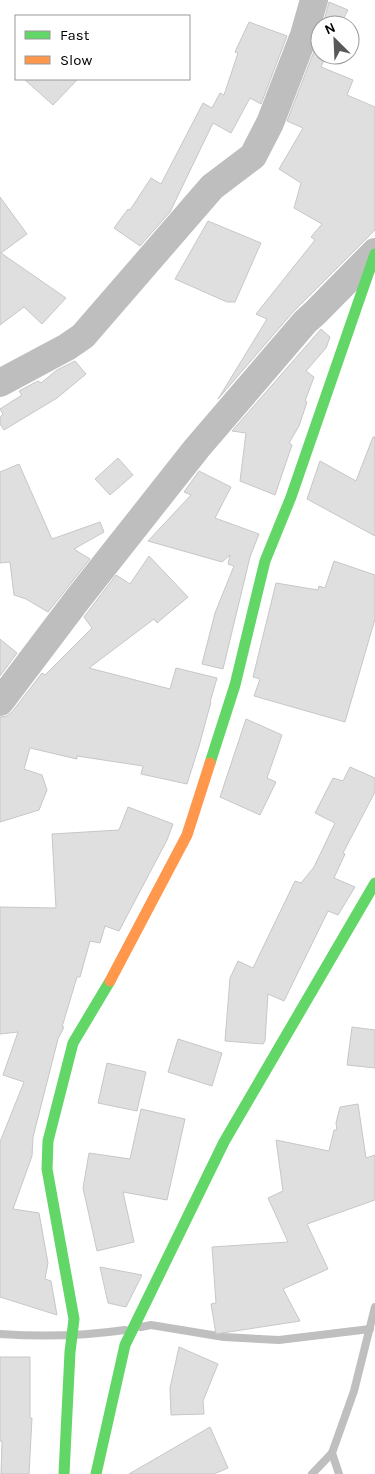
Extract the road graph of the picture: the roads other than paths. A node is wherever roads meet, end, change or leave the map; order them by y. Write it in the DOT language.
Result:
graph roads {
  1 [pos="314,0"];
  2 [pos="375,253"];
  3 [pos="0,383"];
  4 [pos="0,702"];
  5 [pos="375,883"];
  6 [pos="64,1474"];
  7 [pos="96,1474"];
  1 -- 3 [label="street"];
  2 -- 4 [label="street"];
  2 -- 6 [label="street"];
  5 -- 7 [label="street"];
}
